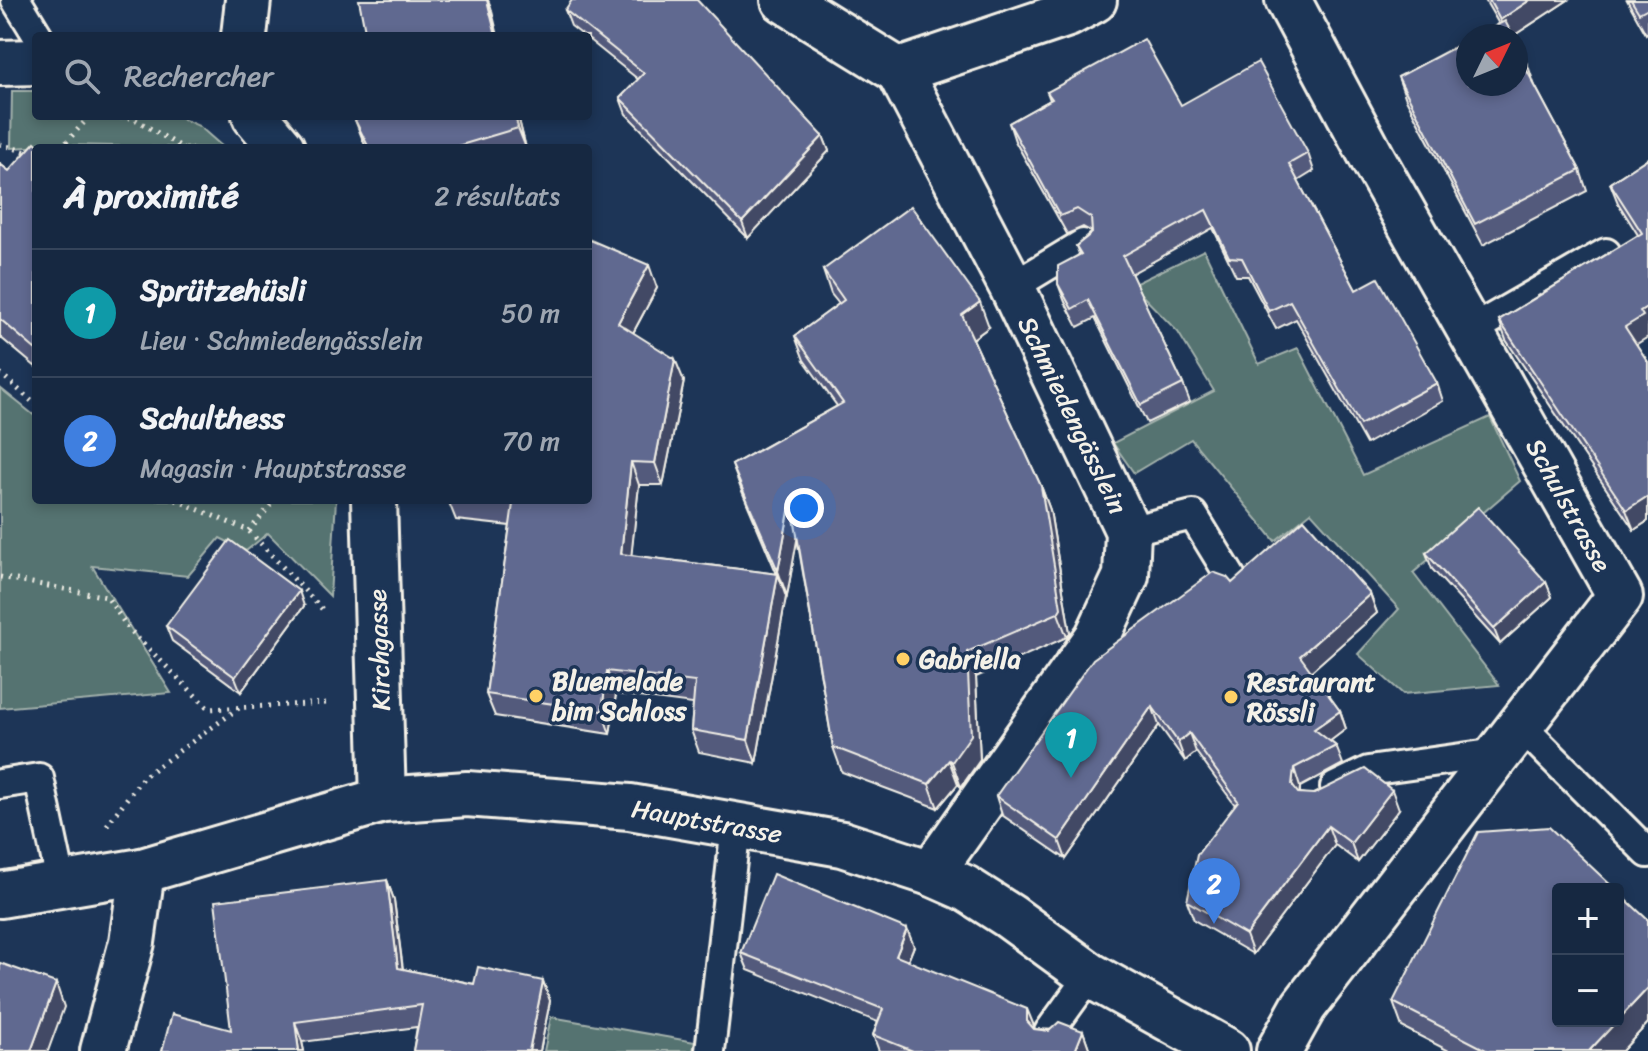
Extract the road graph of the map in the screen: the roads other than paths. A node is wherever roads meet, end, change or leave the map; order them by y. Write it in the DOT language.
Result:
graph roads {
  1 [pos="16,0"];
  2 [pos="248,0"];
  3 [pos="1094,0"];
  4 [pos="1288,0"];
  5 [pos="790,2"];
  6 [pos="36,32"];
  7 [pos="244,32"];
  8 [pos="32,62"];
  9 [pos="0,63"];
  10 [pos="899,71"];
  11 [pos="258,120"];
  12 [pos="279,144"];
  13 [pos="1083,244"];
  14 [pos="1606,253"];
  15 [pos="1012,287"];
  16 [pos="1472,330"];
  17 [pos="374,504"];
  18 [pos="1128,531"];
  19 [pos="1232,579"];
  20 [pos="1508,739"];
  21 [pos="0,784"];
  22 [pos="1314,797"];
  23 [pos="383,800"];
  24 [pos="736,826"];
  25 [pos="1648,853"];
  26 [pos="142,871"];
  27 [pos="931,873"];
  28 [pos="62,886"];
  29 [pos="0,895"];
  30 [pos="1090,975"];
  31 [pos="1049,1032"];
  32 [pos="103,1051"];
  33 [pos="710,1051"];
  34 [pos="1227,1051"];
  35 [pos="1279,1051"];
  1 -- 6 [label="lane"];
  2 -- 7 [label="street"];
  3 -- 10 [label="street"];
  4 -- 16 [label="street, Schulstrasse"];
  5 -- 10 [label="street"];
  8 -- 9 [label="street"];
  10 -- 15 [label="street, Schmiedengässlein"];
  11 -- 12 [label="street"];
  13 -- 15 [label="lane"];
  14 -- 16 [label="lane"];
  15 -- 18 [label="street, Schmiedengässlein"];
  16 -- 20 [label="street, Schulstrasse"];
  17 -- 23 [label="street, Kirchgasse"];
  18 -- 19 [label="lane"];
  18 -- 27 [label="street, Schmiedengässlein"];
  20 -- 22 [label="lane"];
  20 -- 25 [label="lane"];
  20 -- 35 [label="street, Schulstrasse"];
  21 -- 28 [label="lane"];
  23 -- 24 [label="street, Hauptstrasse"];
  23 -- 26 [label="street, Hauptstrasse"];
  24 -- 27 [label="street, Hauptstrasse"];
  24 -- 33 [label="lane"];
  26 -- 28 [label="street, Hauptstrasse"];
  26 -- 32 [label="street"];
  27 -- 30 [label="street, Hauptstrasse"];
  28 -- 29 [label="street, Hauptstrasse"];
  30 -- 31 [label="lane"];
  30 -- 34 [label="street, Hauptstrasse"];
}
